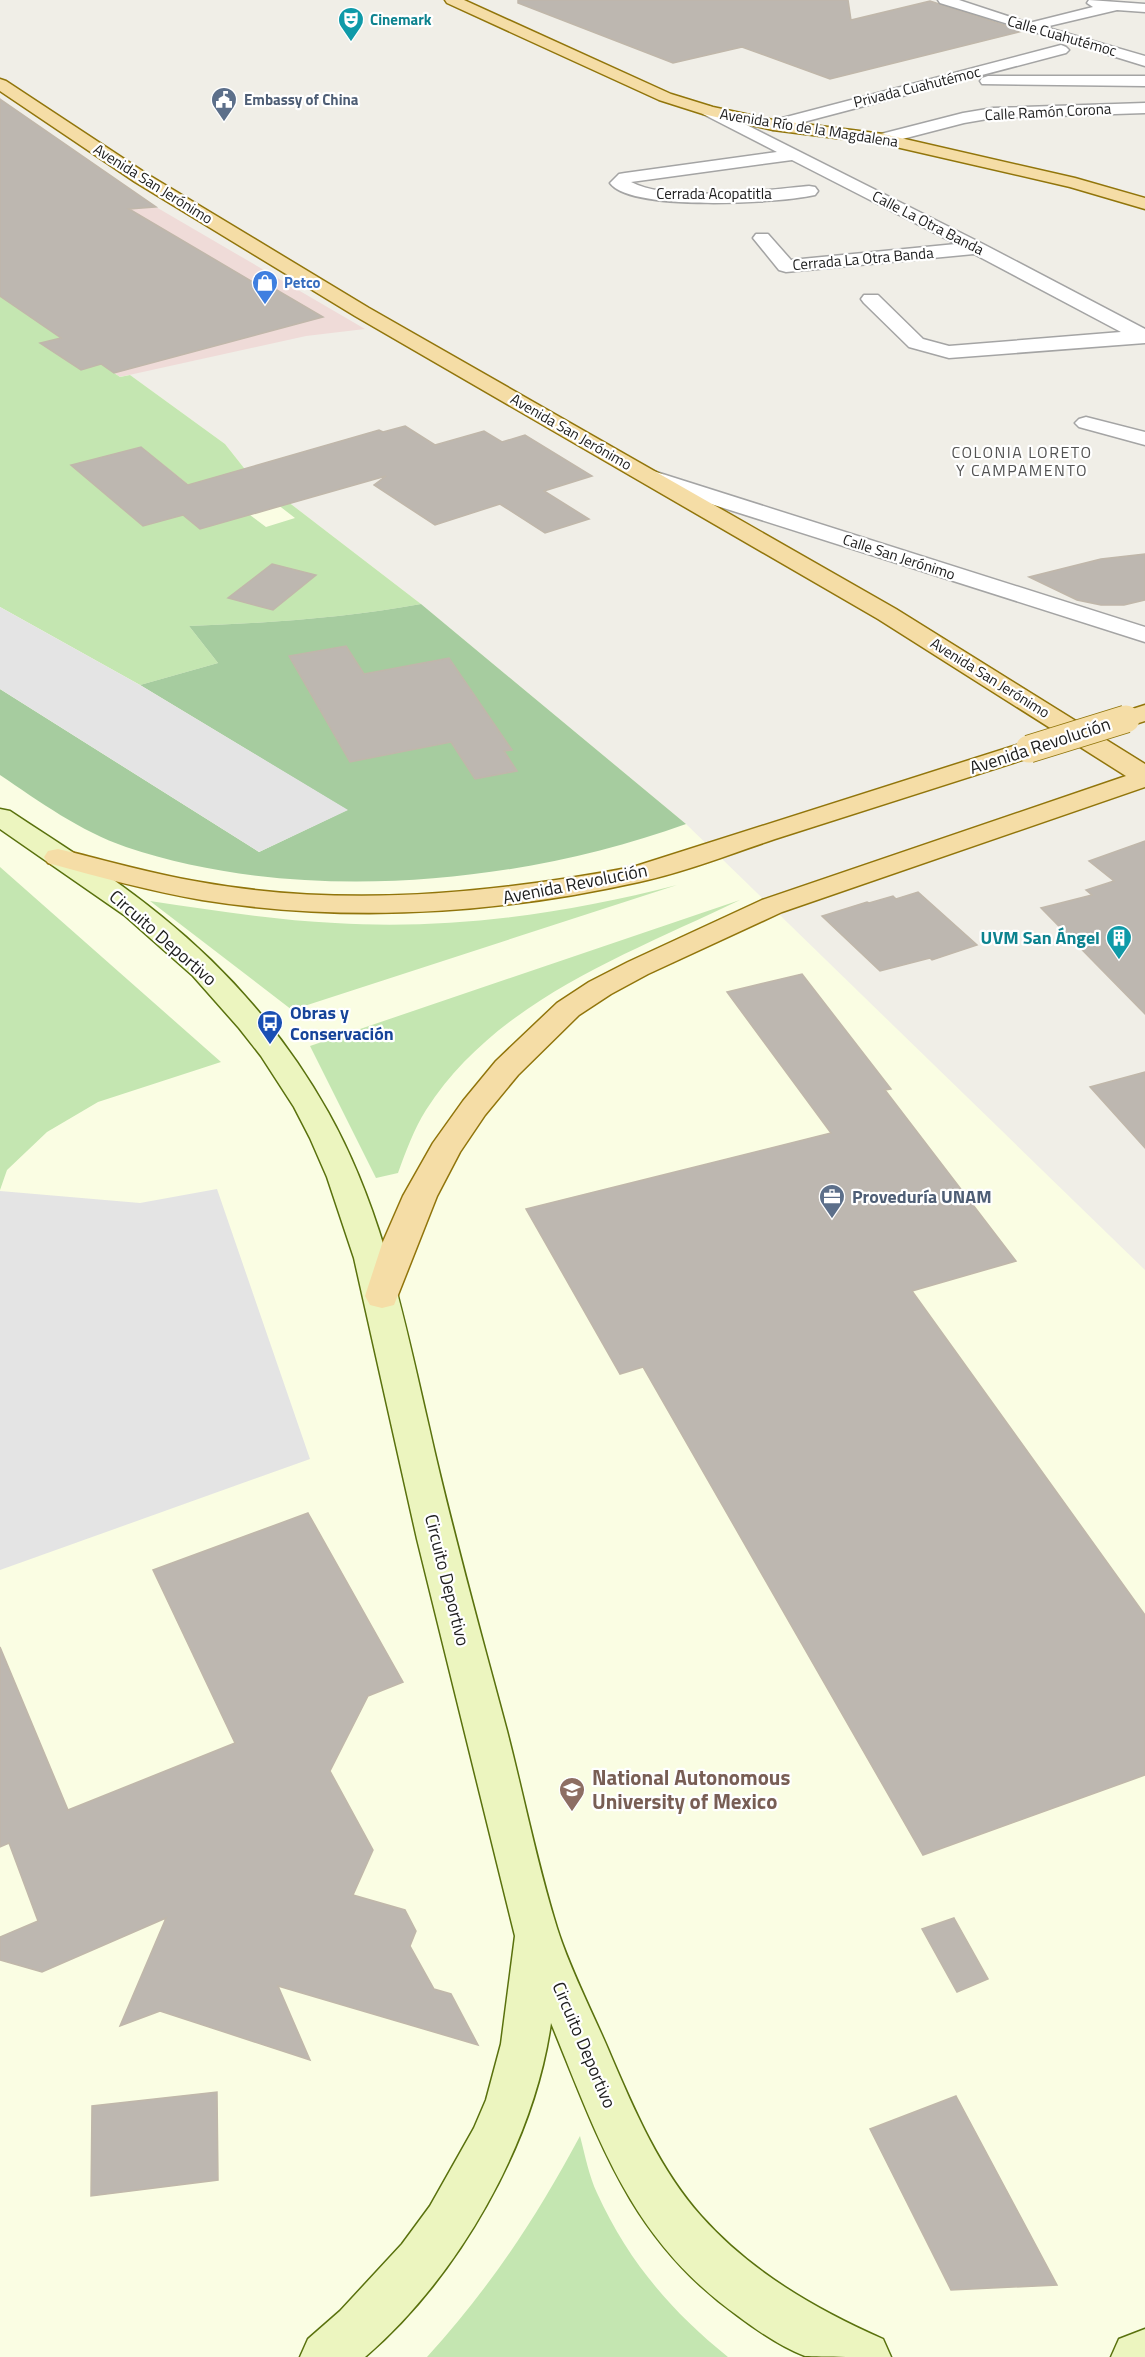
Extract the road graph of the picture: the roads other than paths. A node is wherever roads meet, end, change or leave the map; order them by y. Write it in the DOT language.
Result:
graph roads {
  1 [pos="452,0"];
  2 [pos="945,0"];
  3 [pos="1074,0"];
  4 [pos="1114,6"];
  5 [pos="1145,8"];
  6 [pos="1028,27"];
  7 [pos="1061,50"];
  8 [pos="1145,61"];
  9 [pos="941,81"];
  10 [pos="1145,81"];
  11 [pos="0,84"];
  12 [pos="1145,108"];
  13 [pos="709,111"];
  14 [pos="772,125"];
  15 [pos="883,139"];
  16 [pos="794,155"];
  17 [pos="810,191"];
  18 [pos="1145,204"];
  19 [pos="762,238"];
  20 [pos="977,248"];
  21 [pos="871,299"];
  22 [pos="1144,337"];
  23 [pos="1086,423"];
  24 [pos="1145,439"];
  25 [pos="653,478"];
  26 [pos="1145,635"];
  27 [pos="1136,716"];
  28 [pos="1145,777"];
  29 [pos="0,818"];
  30 [pos="58,857"];
  31 [pos="381,1296"];
  32 [pos="535,1930"];
  33 [pos="1145,2355"];
  34 [pos="326,2357"];
  35 [pos="865,2357"];
  36 [pos="1137,2357"];
  1 -- 13 [label="main road, Avenida Río de la Magdalena"];
  2 -- 6 [label="street, Calle Cuahutémoc"];
  3 -- 4 [label="street"];
  4 -- 5 [label="street"];
  4 -- 6 [label="street"];
  6 -- 8 [label="street, Calle Cuahutémoc"];
  7 -- 9 [label="street, Privada Cuahutémoc"];
  9 -- 10 [label="street"];
  9 -- 14 [label="street, Privada Cuahutémoc"];
  11 -- 25 [label="main road, Avenida San Jerónimo"];
  12 -- 15 [label="street, Calle Ramón Corona"];
  13 -- 14 [label="main road, Avenida Río de la Magdalena"];
  13 -- 16 [label="street, Calle La Otra Banda"];
  14 -- 15 [label="main road, Avenida Río de la Magdalena"];
  15 -- 18 [label="main road, Avenida Río de la Magdalena"];
  16 -- 17 [label="street, Cerrada Acopatitla"];
  16 -- 20 [label="street, Calle La Otra Banda"];
  19 -- 20 [label="street, Cerrada La Otra Banda"];
  20 -- 22 [label="street, Calle La Otra Banda"];
  21 -- 22 [label="street"];
  23 -- 24 [label="street"];
  25 -- 26 [label="street, Calle San Jerónimo"];
  25 -- 28 [label="main road, Avenida San Jerónimo"];
  27 -- 30 [label="main road, Avenida Revolución, bridge"];
  28 -- 31 [label="main road"];
  29 -- 30 [label="street, Circuito Deportivo"];
  30 -- 31 [label="street, Circuito Deportivo"];
  31 -- 32 [label="street, Circuito Deportivo"];
  32 -- 34 [label="street"];
  32 -- 35 [label="street, Circuito Deportivo"];
  33 -- 36 [label="street"];
}
